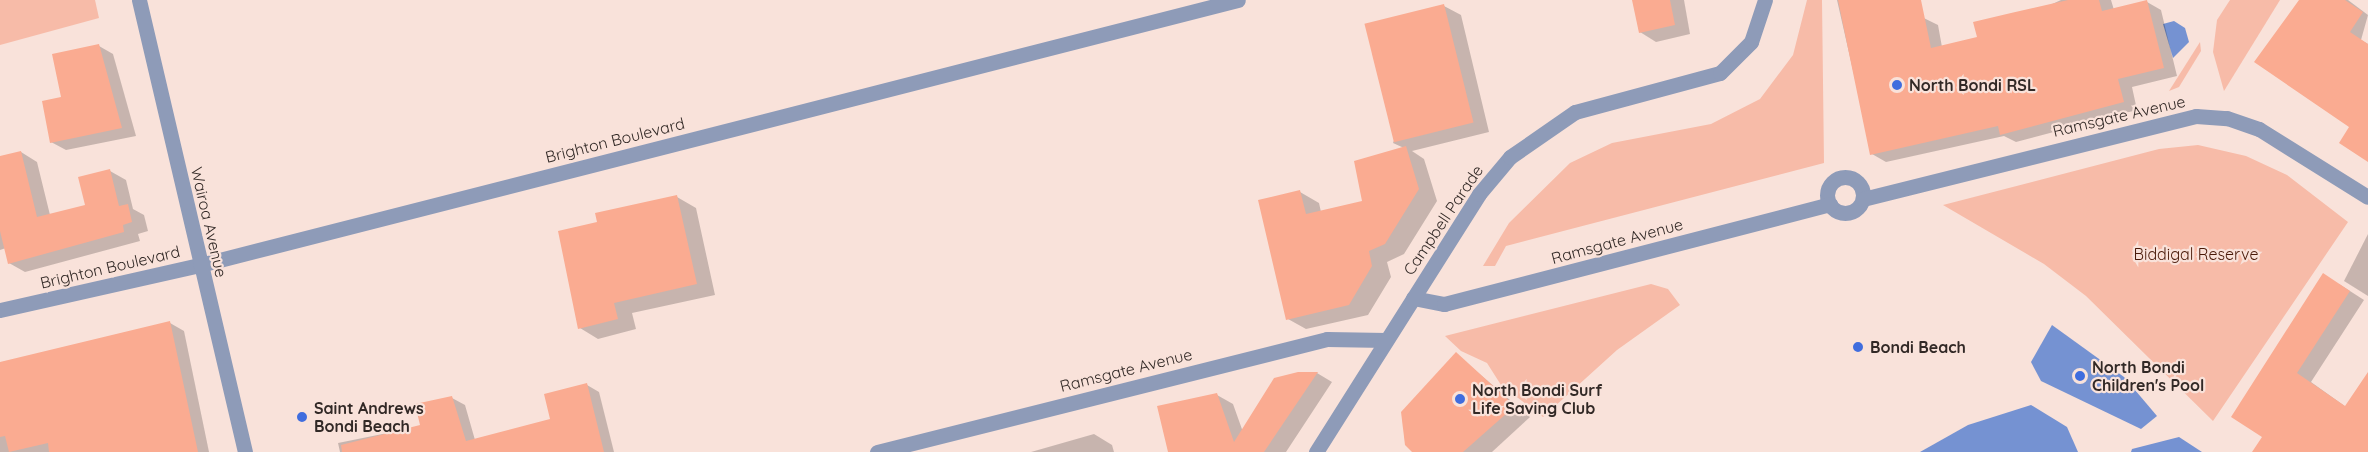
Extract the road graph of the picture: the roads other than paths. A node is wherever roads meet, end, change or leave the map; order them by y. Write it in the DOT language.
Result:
graph roads {
  1 [pos="139,0"];
  2 [pos="1238,0"];
  3 [pos="1765,0"];
  4 [pos="2368,197"];
  5 [pos="1863,199"];
  6 [pos="1830,204"];
  7 [pos="200,265"];
  8 [pos="1413,298"];
  9 [pos="0,310"];
  10 [pos="1386,340"];
  11 [pos="245,452"];
  12 [pos="877,452"];
  13 [pos="1316,452"];
  1 -- 7 [label="street, Wairoa Avenue"];
  2 -- 7 [label="street, Brighton Boulevard"];
  3 -- 8 [label="street, Campbell Parade"];
  4 -- 5 [label="street, Ramsgate Avenue"];
  5 -- 6 [label="street"];
  5 -- 6 [label="street"];
  6 -- 8 [label="street, Ramsgate Avenue"];
  7 -- 9 [label="street, Brighton Boulevard"];
  7 -- 11 [label="street, Wairoa Avenue"];
  8 -- 10 [label="street, Campbell Parade"];
  10 -- 12 [label="street, Ramsgate Avenue"];
  10 -- 13 [label="street, Campbell Parade"];
}
